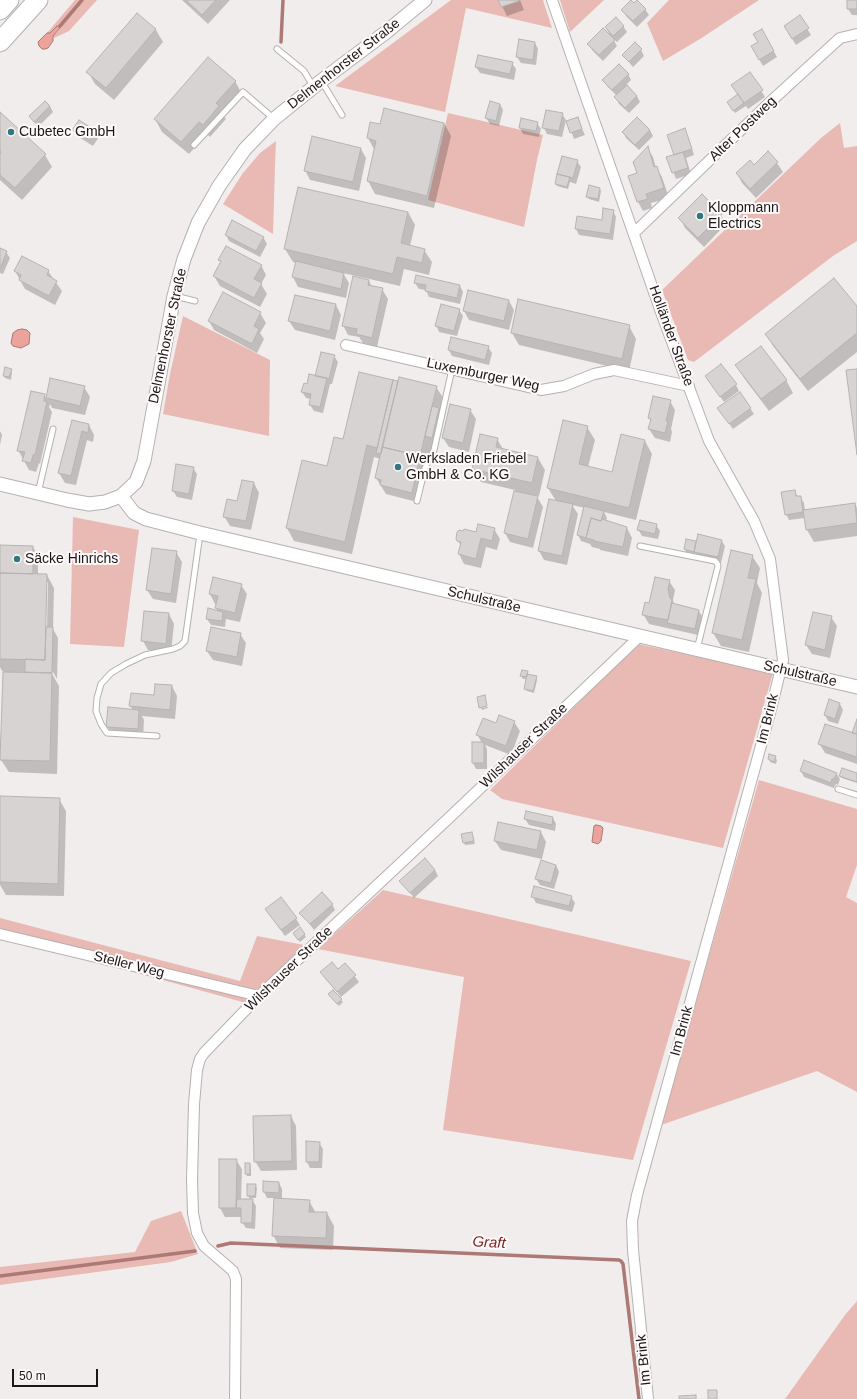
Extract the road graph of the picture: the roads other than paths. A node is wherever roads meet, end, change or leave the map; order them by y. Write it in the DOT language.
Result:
graph roads {
  1 [pos="9,0"];
  2 [pos="38,0"];
  3 [pos="425,0"];
  4 [pos="552,0"];
  5 [pos="0,10"];
  6 [pos="857,34"];
  7 [pos="0,42"];
  8 [pos="277,49"];
  9 [pos="317,84"];
  10 [pos="342,115"];
  11 [pos="274,119"];
  12 [pos="194,145"];
  13 [pos="634,233"];
  14 [pos="174,296"];
  15 [pos="195,301"];
  16 [pos="346,345"];
  17 [pos="452,370"];
  18 [pos="689,386"];
  19 [pos="53,429"];
  20 [pos="0,484"];
  21 [pos="38,493"];
  22 [pos="121,496"];
  23 [pos="417,501"];
  24 [pos="200,533"];
  25 [pos="640,546"];
  26 [pos="640,636"];
  27 [pos="697,650"];
  28 [pos="780,670"];
  29 [pos="857,687"];
  30 [pos="157,736"];
  31 [pos="838,789"];
  32 [pos="857,795"];
  33 [pos="0,934"];
  34 [pos="259,996"];
  35 [pos="235,1399"];
  36 [pos="648,1399"];
  1 -- 5 [label="highway"];
  2 -- 7 [label="highway"];
  3 -- 9 [label="street, Delmenhorster Straße"];
  4 -- 13 [label="street, Holländer Straße"];
  6 -- 13 [label="street, Alter Postweg"];
  8 -- 9 [label="lane"];
  9 -- 10 [label="lane"];
  9 -- 11 [label="street, Delmenhorster Straße"];
  11 -- 12 [label="lane"];
  11 -- 14 [label="street, Delmenhorster Straße"];
  13 -- 18 [label="street, Holländer Straße"];
  14 -- 15 [label="lane"];
  14 -- 22 [label="street, Delmenhorster Straße"];
  16 -- 17 [label="street, Luxemburger Weg"];
  17 -- 18 [label="street, Luxemburger Weg"];
  17 -- 23 [label="lane"];
  18 -- 28 [label="street, Holländer Straße"];
  19 -- 21 [label="lane"];
  20 -- 21 [label="street, Delmenhorster Straße"];
  21 -- 22 [label="street, Delmenhorster Straße"];
  22 -- 24 [label="street, Schulstraße"];
  24 -- 26 [label="street, Schulstraße"];
  24 -- 30 [label="lane"];
  25 -- 27 [label="lane"];
  26 -- 27 [label="street, Schulstraße"];
  26 -- 34 [label="street, Wilshauser Straße"];
  27 -- 28 [label="street, Schulstraße"];
  28 -- 29 [label="street, Schulstraße"];
  28 -- 36 [label="street, Im Brink"];
  31 -- 32 [label="lane"];
  33 -- 34 [label="street, Steller Weg"];
  34 -- 35 [label="street, Wilshauser Straße"];
}
